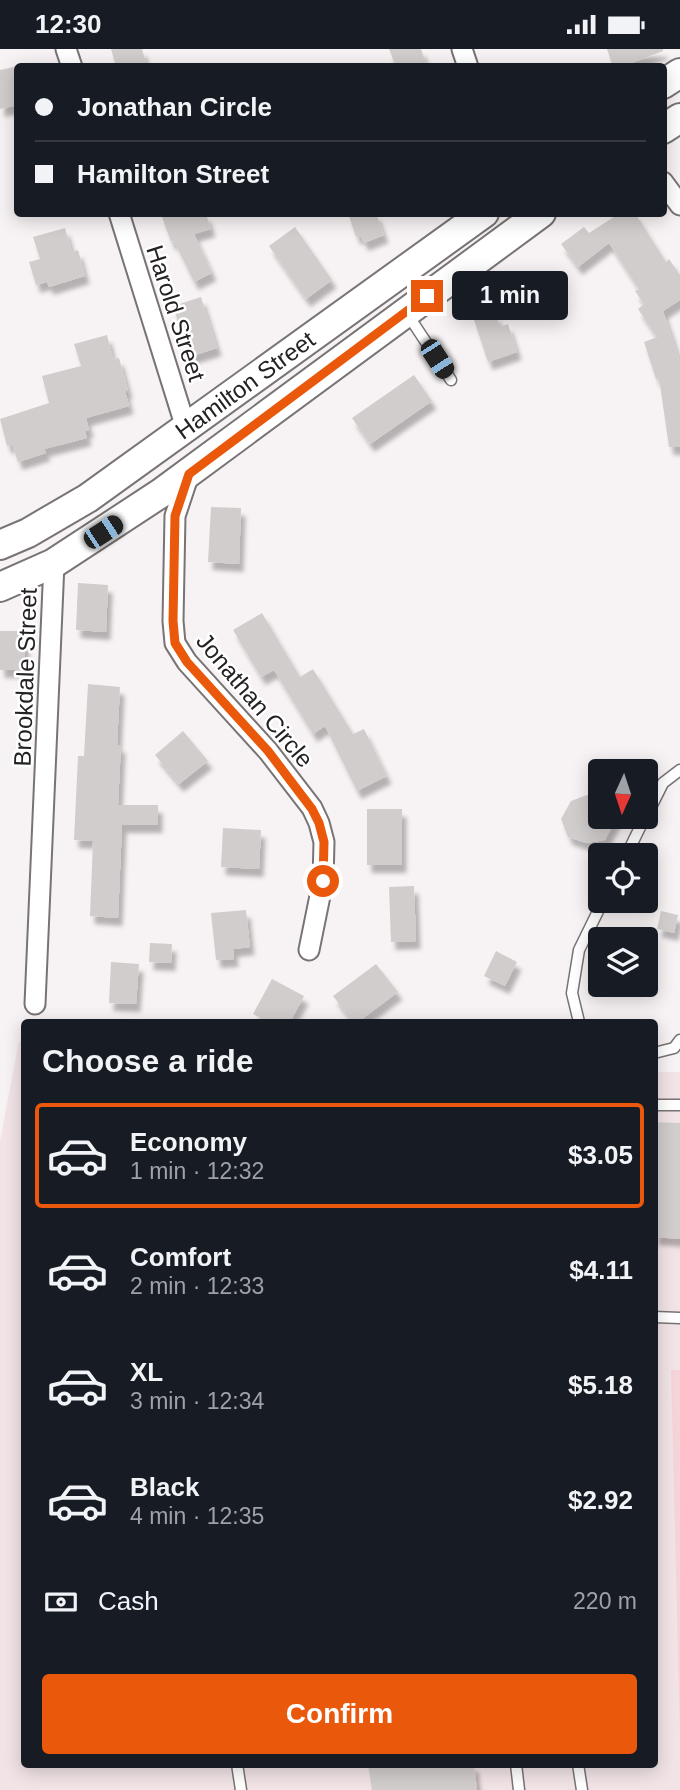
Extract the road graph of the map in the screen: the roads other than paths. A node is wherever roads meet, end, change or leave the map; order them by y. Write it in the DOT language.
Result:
graph roads {
  1 [pos="667,187"];
  2 [pos="680,205"];
  3 [pos="119,217"];
  4 [pos="478,217"];
  5 [pos="535,217"];
  6 [pos="405,311"];
  7 [pos="451,380"];
  8 [pos="186,428"];
  9 [pos="189,474"];
  10 [pos="0,545"];
  11 [pos="54,563"];
  12 [pos="0,587"];
  13 [pos="680,770"];
  14 [pos="658,793"];
  15 [pos="597,913"];
  16 [pos="309,950"];
  17 [pos="35,1004"];
  18 [pos="578,1019"];
  19 [pos="680,1040"];
  20 [pos="658,1052"];
  21 [pos="658,1105"];
  22 [pos="680,1105"];
  23 [pos="658,1317"];
  24 [pos="680,1318"];
  25 [pos="237,1768"];
  26 [pos="516,1768"];
  27 [pos="579,1768"];
  28 [pos="240,1790"];
  29 [pos="519,1790"];
  30 [pos="582,1790"];
  1 -- 2 [label="street"];
  3 -- 8 [label="street, Harold Street"];
  4 -- 8 [label="main road, Hamilton Street"];
  5 -- 6 [label="main road, Hamilton Street"];
  6 -- 7 [label="lane"];
  6 -- 9 [label="main road, Hamilton Street"];
  8 -- 10 [label="main road, Hamilton Street"];
  9 -- 11 [label="main road, Hamilton Street"];
  9 -- 16 [label="street, Jonathan Circle"];
  11 -- 12 [label="main road, Hamilton Street"];
  11 -- 17 [label="street, Brookdale Street"];
  13 -- 14 [label="lane"];
  15 -- 18 [label="lane"];
  19 -- 20 [label="lane"];
  21 -- 22 [label="lane"];
  23 -- 24 [label="lane"];
  25 -- 28 [label="lane"];
  26 -- 29 [label="lane"];
  27 -- 30 [label="lane"];
}
